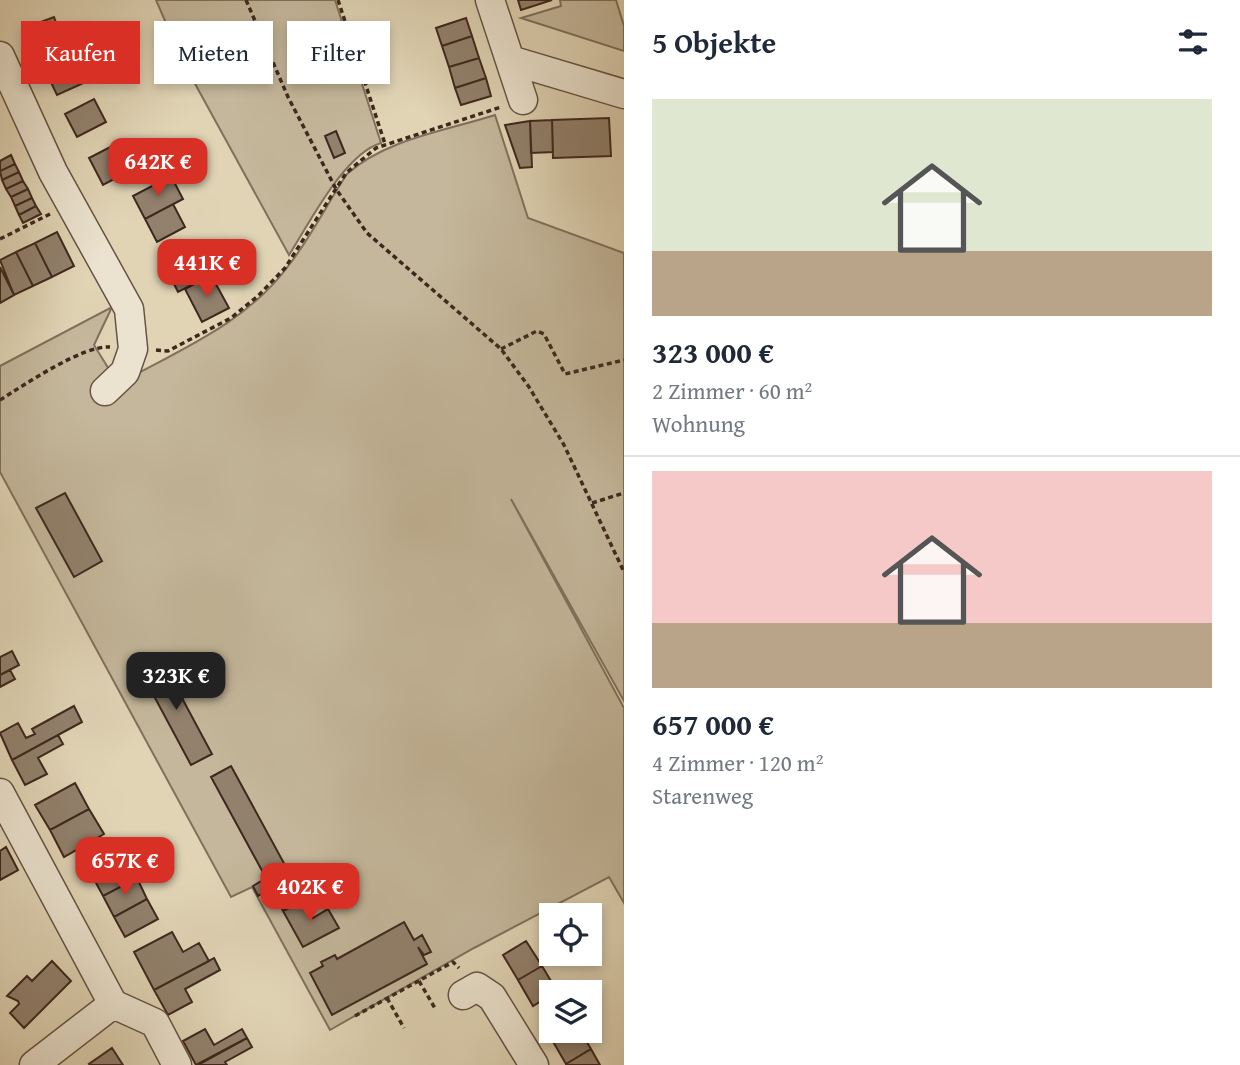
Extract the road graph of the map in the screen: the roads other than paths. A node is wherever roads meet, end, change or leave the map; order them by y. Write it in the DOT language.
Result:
graph roads {
  1 [pos="490,0"];
  2 [pos="0,56"];
  3 [pos="510,60"];
  4 [pos="624,94"];
  5 [pos="523,100"];
  6 [pos="105,391"];
  7 [pos="0,793"];
  8 [pos="470,991"];
  9 [pos="113,1004"];
  10 [pos="34,1065"];
  11 [pos="177,1065"];
  12 [pos="534,1065"];
  1 -- 3 [label="street"];
  2 -- 6 [label="street"];
  3 -- 4 [label="street"];
  3 -- 5 [label="street"];
  7 -- 9 [label="street"];
  8 -- 12 [label="street"];
  9 -- 10 [label="street"];
  9 -- 11 [label="street"];
}
